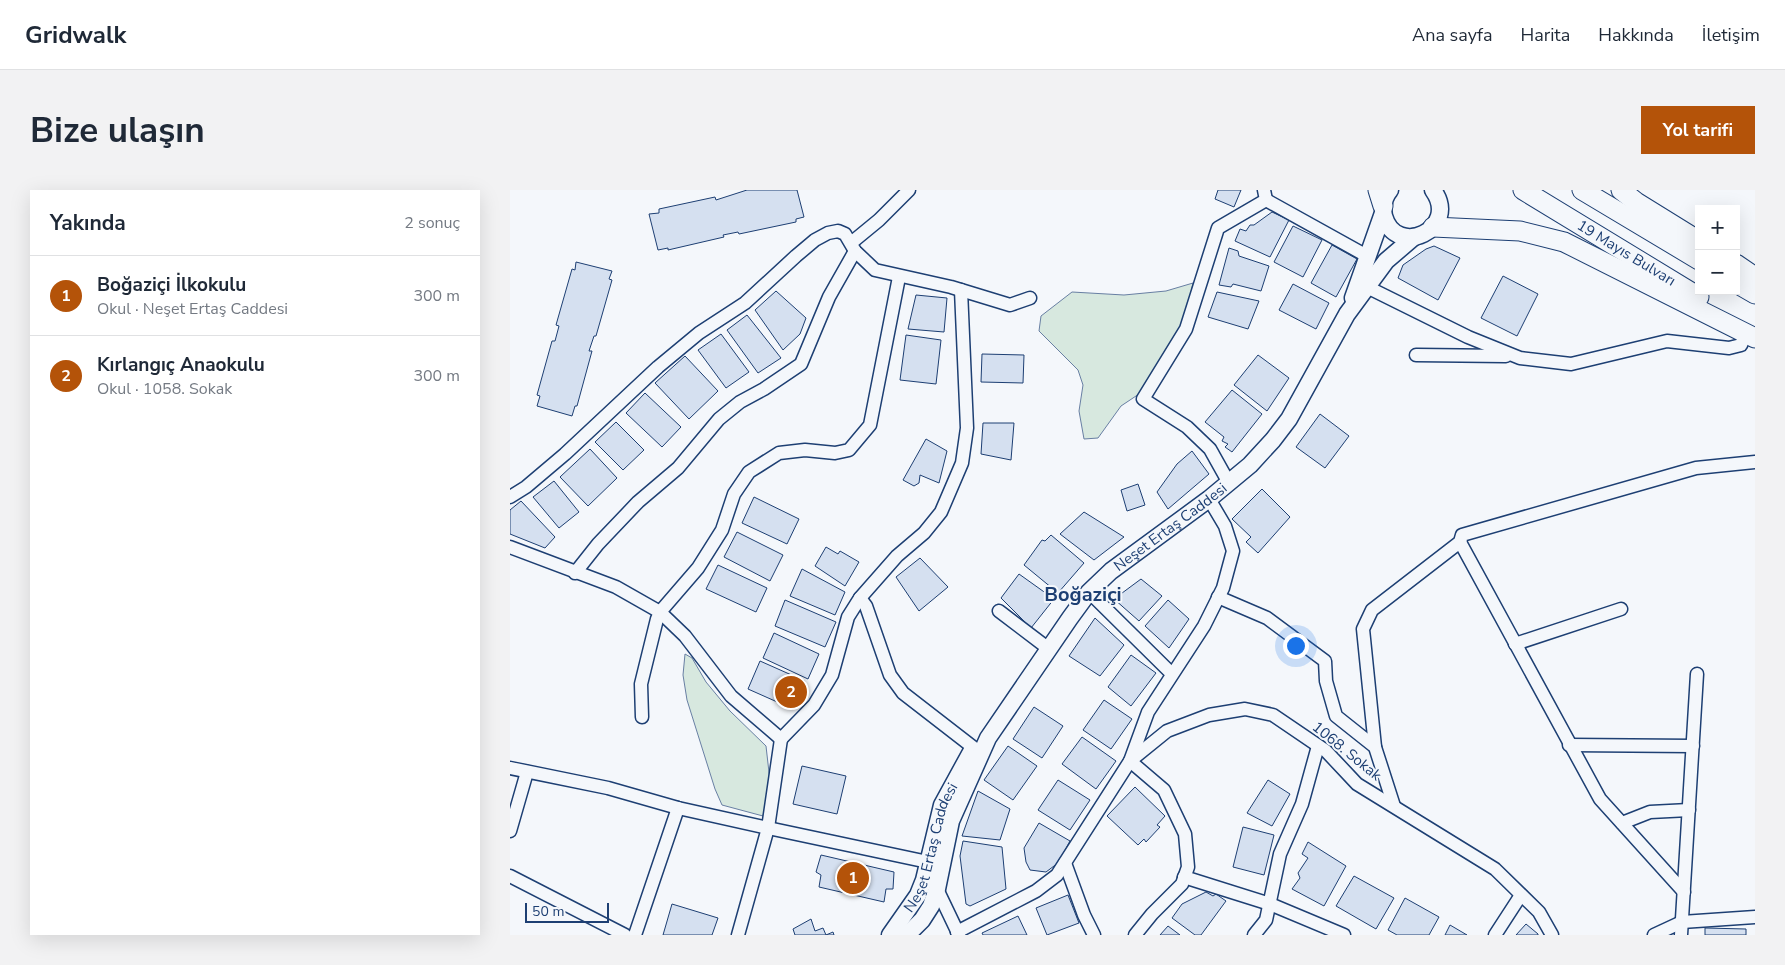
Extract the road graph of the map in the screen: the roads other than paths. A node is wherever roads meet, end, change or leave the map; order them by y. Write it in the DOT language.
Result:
graph roads {
  1 [pos="909,190"];
  2 [pos="1523,190"];
  3 [pos="1582,190"];
  4 [pos="1620,190"];
  5 [pos="1437,193"];
  6 [pos="1265,195"];
  7 [pos="1384,200"];
  8 [pos="1433,227"];
  9 [pos="1414,237"];
  10 [pos="1695,239"];
  11 [pos="853,247"];
  12 [pos="1367,256"];
  13 [pos="1695,258"];
  14 [pos="1740,267"];
  15 [pos="899,277"];
  16 [pos="1755,277"];
  17 [pos="1740,285"];
  18 [pos="1367,287"];
  19 [pos="961,290"];
  20 [pos="1755,294"];
  21 [pos="1030,298"];
  22 [pos="1347,314"];
  23 [pos="1752,334"];
  24 [pos="1416,355"];
  25 [pos="1520,358"];
  26 [pos="1755,462"];
  27 [pos="1229,483"];
  28 [pos="510,497"];
  29 [pos="1208,499"];
  30 [pos="1460,542"];
  31 [pos="510,547"];
  32 [pos="575,573"];
  33 [pos="1089,592"];
  34 [pos="1218,597"];
  35 [pos="860,598"];
  36 [pos="1621,609"];
  37 [pos="660,612"];
  38 [pos="999,612"];
  39 [pos="1515,644"];
  40 [pos="1049,649"];
  41 [pos="1171,674"];
  42 [pos="1696,674"];
  43 [pos="642,717"];
  44 [pos="988,738"];
  45 [pos="781,739"];
  46 [pos="1569,745"];
  47 [pos="1318,746"];
  48 [pos="1692,746"];
  49 [pos="1375,747"];
  50 [pos="974,748"];
  51 [pos="1130,761"];
  52 [pos="510,768"];
  53 [pos="527,772"];
  54 [pos="1394,806"];
  55 [pos="678,808"];
  56 [pos="1689,810"];
  57 [pos="1622,823"];
  58 [pos="768,828"];
  59 [pos="510,831"];
  60 [pos="1065,863"];
  61 [pos="927,867"];
  62 [pos="510,876"];
  63 [pos="1184,877"];
  64 [pos="938,890"];
  65 [pos="1684,892"];
  66 [pos="1521,895"];
  67 [pos="1270,904"];
  68 [pos="1755,917"];
  69 [pos="1682,929"];
  70 [pos="958,934"];
  71 [pos="625,935"];
  72 [pos="635,935"];
  73 [pos="738,935"];
  74 [pos="890,935"];
  75 [pos="907,935"];
  76 [pos="1094,935"];
  77 [pos="1136,935"];
  78 [pos="1254,935"];
  79 [pos="1344,935"];
  80 [pos="1495,935"];
  81 [pos="1552,935"];
  82 [pos="1654,935"];
  1 -- 11 [label="street"];
  2 -- 23 [label="highway, 19 Mayıs Bulvarı"];
  3 -- 13 [label="highway, 19 Mayıs Bulvarı"];
  4 -- 10 [label="highway"];
  5 -- 8 [label="main road"];
  6 -- 12 [label="street"];
  6 -- 27 [label="street"];
  7 -- 9 [label="main road"];
  7 -- 12 [label="main road, Neşet Ertaş Caddesi"];
  8 -- 9 [label="main road, Neşet Ertaş Caddesi"];
  8 -- 23 [label="highway"];
  9 -- 18 [label="main road, Neşet Ertaş Caddesi"];
  11 -- 15 [label="street"];
  11 -- 28 [label="street"];
  11 -- 32 [label="street"];
  12 -- 22 [label="main road, Neşet Ertaş Caddesi"];
  14 -- 16 [label="highway"];
  15 -- 19 [label="street"];
  15 -- 37 [label="street"];
  17 -- 20 [label="highway"];
  18 -- 22 [label="main road, Neşet Ertaş Caddesi"];
  18 -- 25 [label="street"];
  19 -- 21 [label="street"];
  19 -- 35 [label="street"];
  22 -- 27 [label="main road, Neşet Ertaş Caddesi"];
  23 -- 25 [label="street"];
  24 -- 25 [label="street"];
  26 -- 30 [label="street"];
  27 -- 29 [label="main road, Neşet Ertaş Caddesi"];
  29 -- 33 [label="main road, Neşet Ertaş Caddesi"];
  29 -- 34 [label="street"];
  30 -- 39 [label="street"];
  30 -- 49 [label="street"];
  31 -- 32 [label="street"];
  32 -- 37 [label="street"];
  33 -- 40 [label="main road, Neşet Ertaş Caddesi"];
  33 -- 41 [label="street"];
  34 -- 41 [label="street"];
  34 -- 49 [label="street"];
  35 -- 45 [label="street"];
  35 -- 50 [label="street"];
  36 -- 39 [label="street"];
  37 -- 43 [label="street"];
  37 -- 45 [label="street"];
  38 -- 40 [label="street"];
  39 -- 46 [label="street"];
  40 -- 44 [label="main road, Neşet Ertaş Caddesi"];
  41 -- 51 [label="street"];
  42 -- 48 [label="street"];
  44 -- 50 [label="main road, Neşet Ertaş Caddesi"];
  44 -- 64 [label="main road, Neşet Ertaş Caddesi"];
  45 -- 58 [label="street"];
  46 -- 48 [label="street"];
  46 -- 57 [label="street"];
  47 -- 51 [label="street, 1068. Sokak"];
  47 -- 54 [label="street, 1068. Sokak"];
  47 -- 67 [label="street"];
  48 -- 56 [label="street"];
  49 -- 54 [label="street"];
  50 -- 61 [label="main road, Neşet Ertaş Caddesi"];
  51 -- 60 [label="street, 1068. Sokak"];
  51 -- 63 [label="street"];
  52 -- 53 [label="street"];
  53 -- 55 [label="street"];
  53 -- 59 [label="street"];
  54 -- 66 [label="street, 1068. Sokak"];
  55 -- 58 [label="street"];
  55 -- 72 [label="street"];
  56 -- 57 [label="street"];
  56 -- 65 [label="street"];
  57 -- 65 [label="street"];
  58 -- 61 [label="street"];
  58 -- 73 [label="street"];
  60 -- 70 [label="street, 1068. Sokak"];
  60 -- 76 [label="street"];
  61 -- 64 [label="main road"];
  61 -- 74 [label="main road, Neşet Ertaş Caddesi"];
  62 -- 71 [label="street"];
  63 -- 67 [label="street"];
  63 -- 77 [label="street"];
  64 -- 70 [label="street"];
  64 -- 75 [label="main road, Neşet Ertaş Caddesi"];
  65 -- 69 [label="street"];
  66 -- 80 [label="street"];
  66 -- 81 [label="street, 1068. Sokak"];
  67 -- 78 [label="street"];
  67 -- 79 [label="street"];
  68 -- 69 [label="street"];
  69 -- 82 [label="street"];
}
